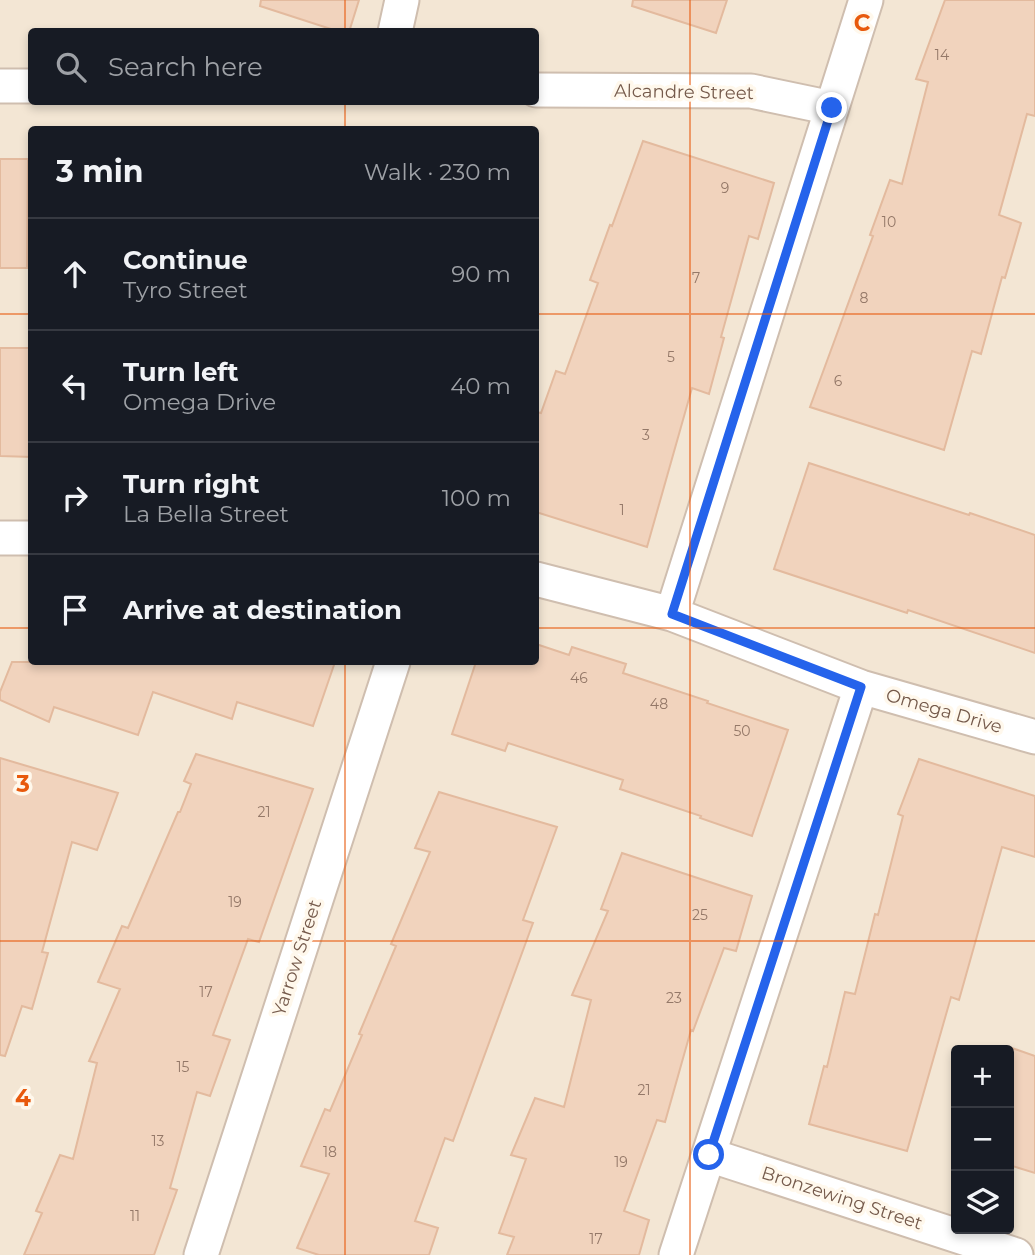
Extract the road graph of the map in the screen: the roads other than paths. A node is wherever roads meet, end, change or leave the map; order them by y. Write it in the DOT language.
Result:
graph roads {
  1 [pos="402,0"];
  2 [pos="866,0"];
  3 [pos="396,28"];
  4 [pos="0,86"];
  5 [pos="28,86"];
  6 [pos="539,90"];
  7 [pos="832,108"];
  8 [pos="0,538"];
  9 [pos="28,538"];
  10 [pos="539,580"];
  11 [pos="672,614"];
  12 [pos="392,665"];
  13 [pos="861,687"];
  14 [pos="1035,737"];
  15 [pos="709,1155"];
  16 [pos="201,1255"];
  17 [pos="676,1255"];
  18 [pos="1016,1255"];
  1 -- 3 [label="street"];
  2 -- 7 [label="street"];
  4 -- 5 [label="street"];
  6 -- 7 [label="street, Alcandre Street"];
  7 -- 11 [label="street"];
  8 -- 9 [label="street"];
  10 -- 11 [label="street, Omega Drive"];
  11 -- 13 [label="street, Omega Drive"];
  12 -- 16 [label="street, Yarrow Street"];
  13 -- 14 [label="street, Omega Drive"];
  13 -- 15 [label="street"];
  15 -- 17 [label="street"];
  15 -- 18 [label="street, Bronzewing Street"];
}
